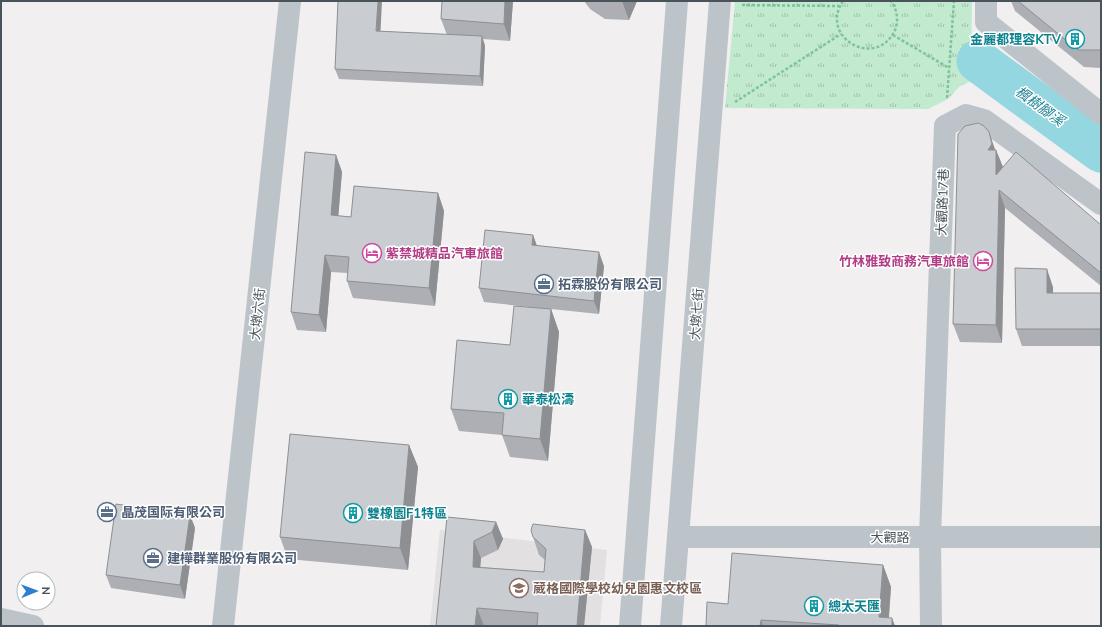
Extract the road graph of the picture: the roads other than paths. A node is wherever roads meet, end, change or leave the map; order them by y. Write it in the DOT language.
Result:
graph roads {
  1 [pos="290,1"];
  2 [pos="677,1"];
  3 [pos="720,1"];
  4 [pos="986,1"];
  5 [pos="1101,114"];
  6 [pos="1101,204"];
  7 [pos="679,537"];
  8 [pos="930,537"];
  9 [pos="1101,537"];
  10 [pos="1,619"];
  11 [pos="33,626"];
  12 [pos="223,626"];
  13 [pos="630,626"];
  14 [pos="671,626"];
  15 [pos="930,626"];
  1 -- 12 [label="street, 大墩六街"];
  2 -- 13 [label="street"];
  3 -- 7 [label="street, 大墩七街"];
  4 -- 5 [label="street"];
  6 -- 8 [label="street, 大觀路17巷"];
  7 -- 8 [label="street, 大觀路"];
  7 -- 14 [label="street, 大墩七街"];
  8 -- 9 [label="street, 大觀路"];
  8 -- 15 [label="street, 大觀路17巷"];
  10 -- 11 [label="street"];
}
